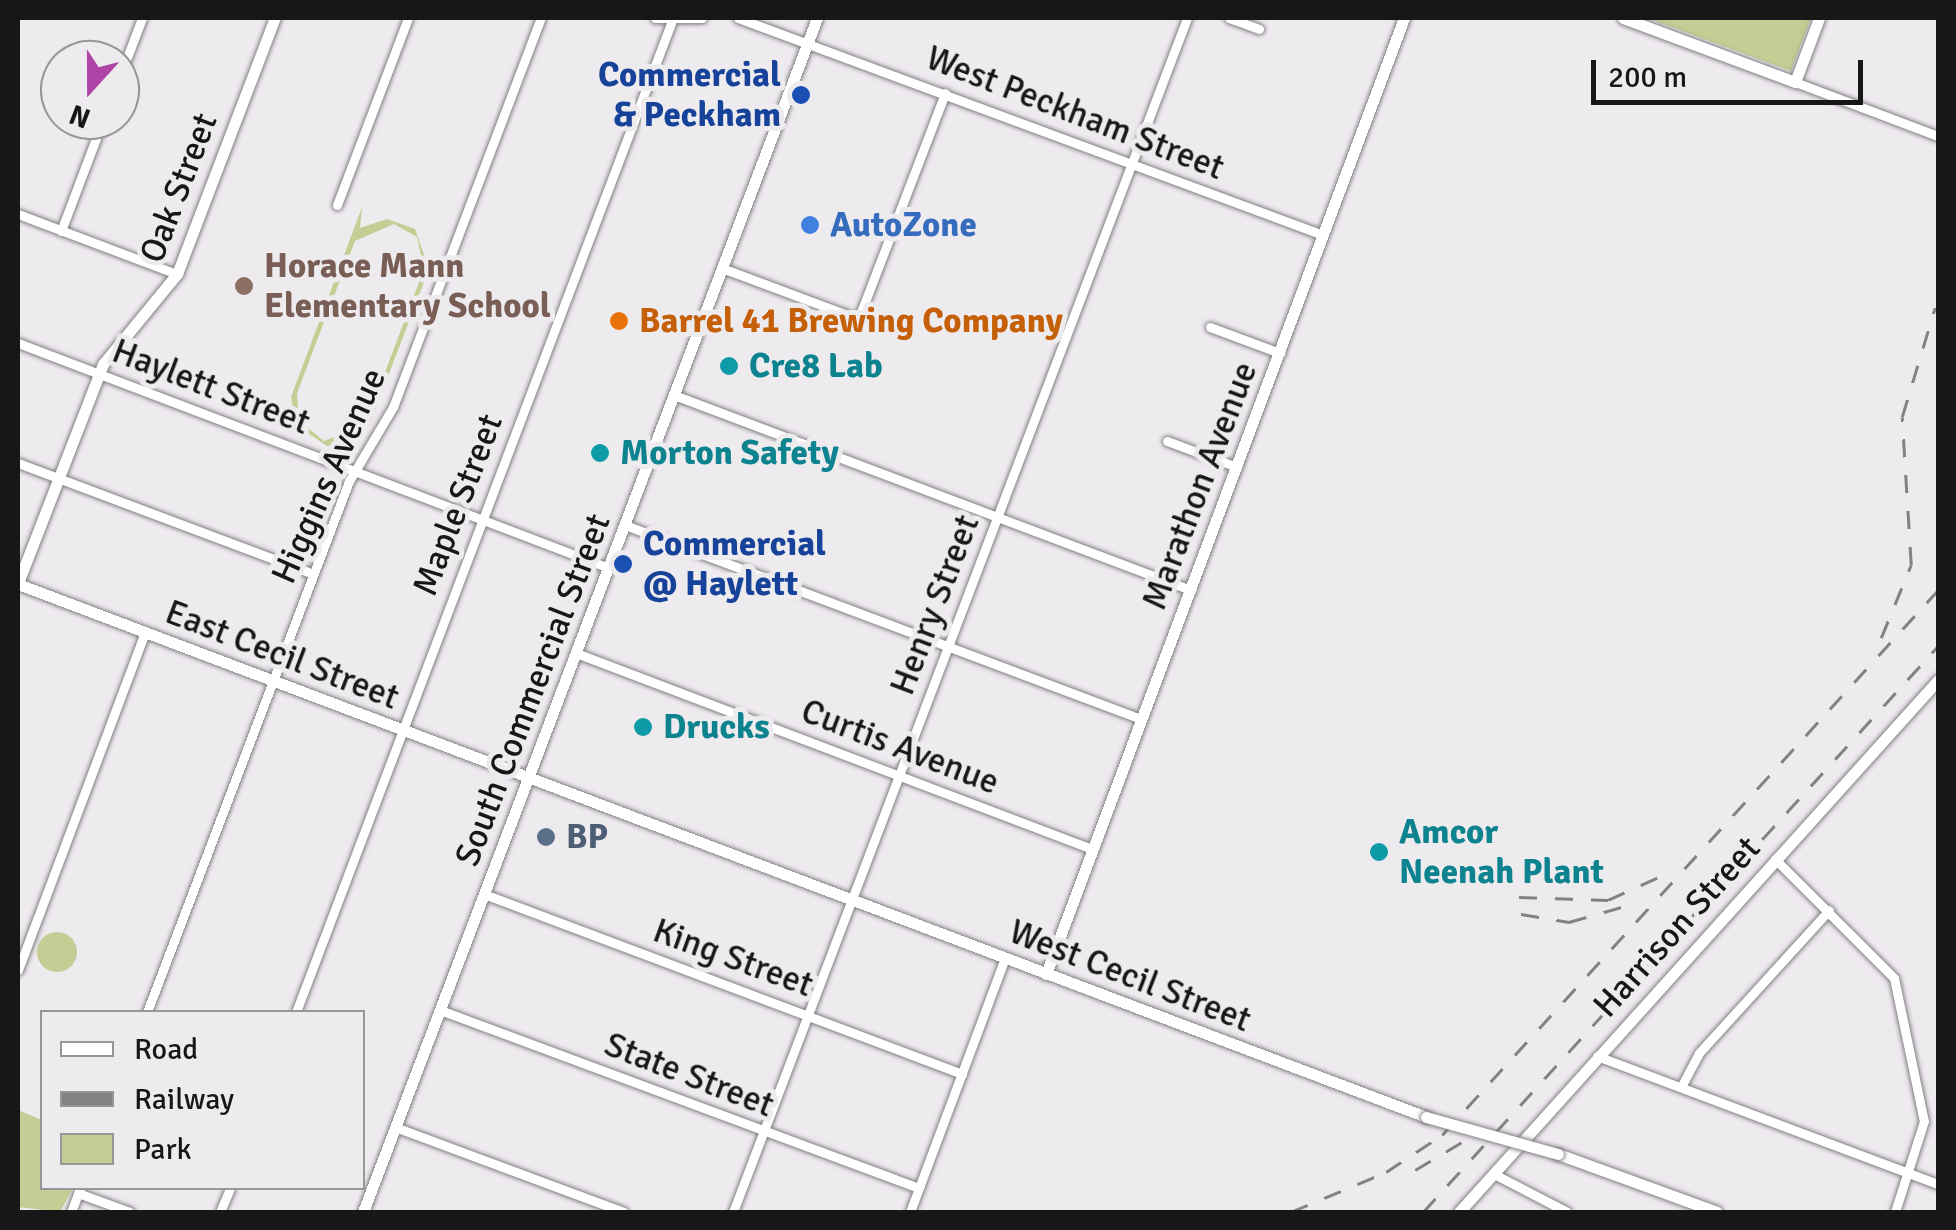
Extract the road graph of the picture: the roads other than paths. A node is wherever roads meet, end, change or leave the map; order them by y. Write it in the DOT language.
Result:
graph roads {
  1 [pos="275,18"];
  2 [pos="408,18"];
  3 [pos="542,18"];
  4 [pos="654,18"];
  5 [pos="702,18"];
  6 [pos="738,18"];
  7 [pos="817,18"];
  8 [pos="1186,18"];
  9 [pos="1229,18"];
  10 [pos="1404,18"];
  11 [pos="1623,18"];
  12 [pos="1819,18"];
  13 [pos="672,19"];
  14 [pos="1260,29"];
  15 [pos="807,42"];
  16 [pos="1795,82"];
  17 [pos="944,93"];
  18 [pos="1938,135"];
  19 [pos="96,140"];
  20 [pos="1131,164"];
  21 [pos="338,205"];
  22 [pos="18,214"];
  23 [pos="61,231"];
  24 [pos="1323,235"];
  25 [pos="722,268"];
  26 [pos="177,274"];
  27 [pos="858,320"];
  28 [pos="877,326"];
  29 [pos="1210,327"];
  30 [pos="18,344"];
  31 [pos="1280,353"];
  32 [pos="98,374"];
  33 [pos="674,395"];
  34 [pos="1167,441"];
  35 [pos="18,463"];
  36 [pos="1236,467"];
  37 [pos="354,471"];
  38 [pos="58,478"];
  39 [pos="998,517"];
  40 [pos="483,520"];
  41 [pos="625,524"];
  42 [pos="608,568"];
  43 [pos="313,574"];
  44 [pos="18,584"];
  45 [pos="1191,590"];
  46 [pos="144,633"];
  47 [pos="948,646"];
  48 [pos="576,653"];
  49 [pos="1938,680"];
  50 [pos="272,681"];
  51 [pos="1141,718"];
  52 [pos="403,730"];
  53 [pos="899,776"];
  54 [pos="528,777"];
  55 [pos="1092,849"];
  56 [pos="1775,859"];
  57 [pos="484,894"];
  58 [pos="852,901"];
  59 [pos="1829,910"];
  60 [pos="1005,958"];
  61 [pos="18,970"];
  62 [pos="1046,974"];
  63 [pos="148,1010"];
  64 [pos="297,1010"];
  65 [pos="440,1010"];
  66 [pos="808,1016"];
  67 [pos="1597,1056"];
  68 [pos="962,1074"];
  69 [pos="1681,1088"];
  70 [pos="396,1127"];
  71 [pos="763,1132"];
  72 [pos="1494,1174"];
  73 [pos="1910,1174"];
  74 [pos="1938,1184"];
  75 [pos="919,1188"];
  76 [pos="79,1190"];
  77 [pos="71,1212"];
  78 [pos="130,1212"];
  79 [pos="363,1212"];
  80 [pos="624,1212"];
  81 [pos="733,1212"];
  82 [pos="910,1212"];
  83 [pos="1459,1212"];
  84 [pos="1567,1212"];
  85 [pos="1717,1212"];
  86 [pos="1895,1212"];
  1 -- 26 [label="main road, Oak Street"];
  2 -- 21 [label="street"];
  3 -- 37 [label="street, Higgins Avenue"];
  4 -- 13 [label="street"];
  5 -- 13 [label="street"];
  6 -- 15 [label="street, West Peckham Street"];
  7 -- 15 [label="main road, South Commercial Street"];
  8 -- 20 [label="street, Henry Street"];
  9 -- 14 [label="street"];
  10 -- 24 [label="main road, Marathon Avenue"];
  11 -- 16 [label="main road"];
  12 -- 16 [label="main road"];
  13 -- 40 [label="street, Maple Street"];
  15 -- 17 [label="street, West Peckham Street"];
  15 -- 25 [label="main road, South Commercial Street"];
  16 -- 18 [label="street"];
  17 -- 20 [label="street, West Peckham Street"];
  17 -- 27 [label="street"];
  19 -- 23 [label="street"];
  20 -- 24 [label="street, West Peckham Street"];
  20 -- 39 [label="street, Henry Street"];
  22 -- 23 [label="street"];
  23 -- 26 [label="street"];
  24 -- 31 [label="main road, Marathon Avenue"];
  25 -- 27 [label="street"];
  25 -- 33 [label="main road, South Commercial Street"];
  26 -- 32 [label="main road, Oak Street"];
  27 -- 28 [label="street"];
  29 -- 31 [label="street"];
  30 -- 32 [label="street, Haylett Street"];
  31 -- 36 [label="main road, Marathon Avenue"];
  32 -- 37 [label="street, Haylett Street"];
  32 -- 38 [label="main road, Oak Street"];
  33 -- 39 [label="street"];
  33 -- 41 [label="main road, South Commercial Street"];
  34 -- 36 [label="street"];
  35 -- 38 [label="street"];
  36 -- 45 [label="main road, Marathon Avenue"];
  37 -- 40 [label="street, Haylett Street"];
  37 -- 43 [label="street, Higgins Avenue"];
  38 -- 43 [label="street"];
  38 -- 44 [label="main road, Oak Street"];
  39 -- 45 [label="street"];
  39 -- 47 [label="street, Henry Street"];
  40 -- 42 [label="street, Haylett Street"];
  40 -- 52 [label="street, Maple Street"];
  41 -- 42 [label="main road, South Commercial Street"];
  41 -- 47 [label="street"];
  42 -- 48 [label="main road, South Commercial Street"];
  43 -- 50 [label="street, Higgins Avenue"];
  44 -- 46 [label="main road, East Cecil Street"];
  45 -- 51 [label="main road, Marathon Avenue"];
  46 -- 50 [label="main road, East Cecil Street"];
  46 -- 61 [label="street"];
  47 -- 51 [label="street"];
  47 -- 53 [label="street, Henry Street"];
  48 -- 53 [label="street, Curtis Avenue"];
  48 -- 54 [label="main road, South Commercial Street"];
  49 -- 56 [label="main road, Harrison Street"];
  50 -- 52 [label="main road, East Cecil Street"];
  50 -- 63 [label="street, Higgins Avenue"];
  51 -- 55 [label="main road, Marathon Avenue"];
  52 -- 54 [label="main road, East Cecil Street"];
  52 -- 64 [label="street, Maple Street"];
  53 -- 55 [label="street, Curtis Avenue"];
  53 -- 58 [label="street, Henry Street"];
  54 -- 57 [label="main road, South Commercial Street"];
  54 -- 58 [label="main road, West Cecil Street"];
  55 -- 62 [label="main road, Marathon Avenue"];
  56 -- 59 [label="street"];
  56 -- 67 [label="main road, Harrison Street"];
  57 -- 65 [label="main road, South Commercial Street"];
  57 -- 66 [label="street, King Street"];
  58 -- 60 [label="main road, West Cecil Street"];
  58 -- 66 [label="street, Henry Street"];
  59 -- 69 [label="street"];
  59 -- 73 [label="street"];
  60 -- 62 [label="main road, West Cecil Street"];
  60 -- 68 [label="street"];
  62 -- 85 [label="main road, West Cecil Street, bridge"];
  65 -- 70 [label="main road, South Commercial Street"];
  65 -- 71 [label="street, State Street"];
  66 -- 68 [label="street, King Street"];
  66 -- 71 [label="street, Henry Street"];
  67 -- 69 [label="street"];
  67 -- 72 [label="main road, Harrison Street"];
  68 -- 75 [label="street"];
  69 -- 73 [label="street"];
  70 -- 79 [label="main road, South Commercial Street"];
  70 -- 80 [label="street"];
  71 -- 75 [label="street, State Street"];
  71 -- 81 [label="street, Henry Street"];
  72 -- 83 [label="main road, Harrison Street"];
  72 -- 84 [label="street"];
  73 -- 74 [label="street"];
  73 -- 86 [label="street"];
  75 -- 82 [label="street"];
  76 -- 77 [label="street"];
  76 -- 78 [label="street"];
}
